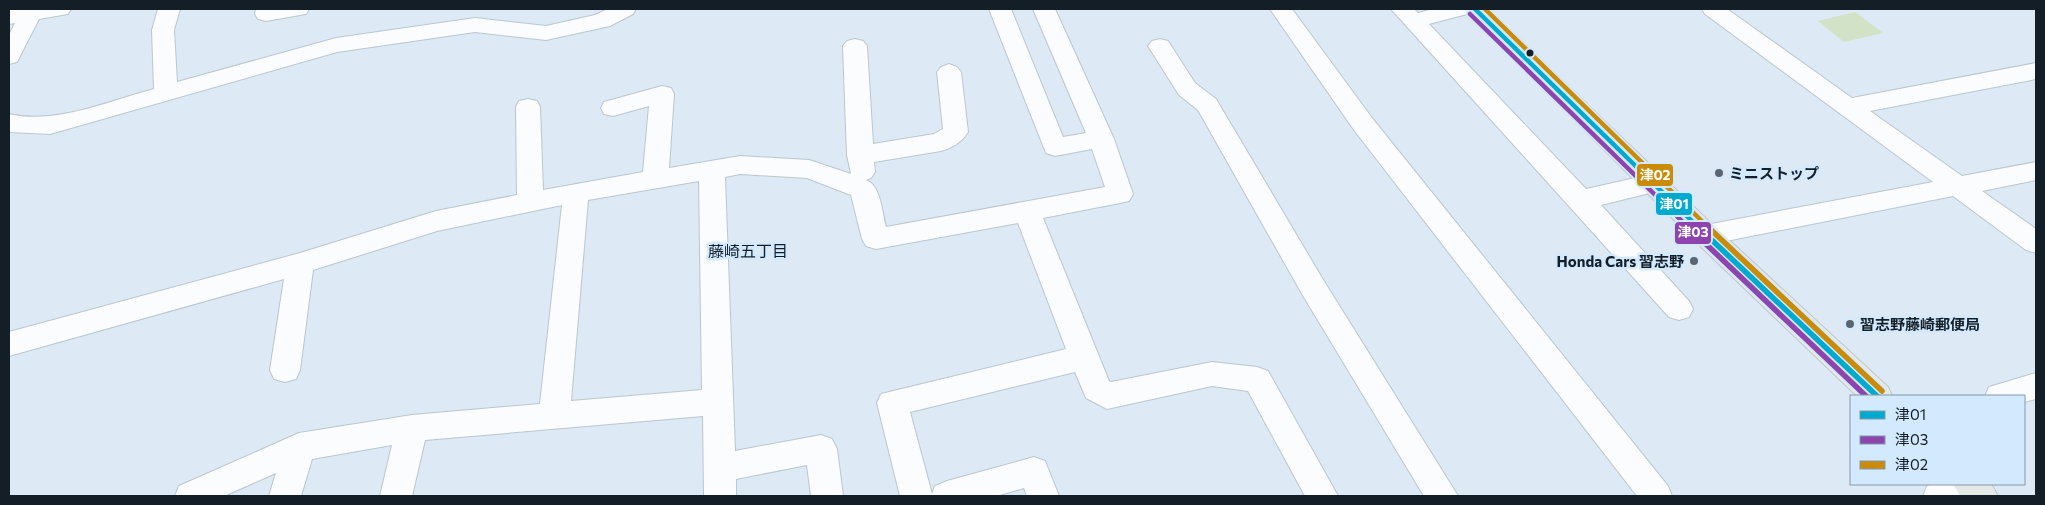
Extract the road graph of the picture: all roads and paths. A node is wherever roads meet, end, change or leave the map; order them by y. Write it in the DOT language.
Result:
graph roads {
  1 [pos="60,9"];
  2 [pos="169,9"];
  3 [pos="267,9"];
  4 [pos="298,9"];
  5 [pos="625,9"];
  6 [pos="1000,9"];
  7 [pos="1044,9"];
  8 [pos="1281,9"];
  9 [pos="1459,9"];
  10 [pos="1476,9"];
  11 [pos="1713,9"];
  12 [pos="20,15"];
  13 [pos="1408,15"];
  14 [pos="855,46"];
  15 [pos="1160,46"];
  16 [pos="9,57"];
  17 [pos="949,72"];
  18 [pos="2026,73"];
  19 [pos="2036,92"];
  20 [pos="166,94"];
  21 [pos="528,106"];
  22 [pos="1848,107"];
  23 [pos="614,108"];
  24 [pos="9,122"];
  25 [pos="1101,140"];
  26 [pos="860,155"];
  27 [pos="712,169"];
  28 [pos="2036,171"];
  29 [pos="655,180"];
  30 [pos="1653,183"];
  31 [pos="1959,186"];
  32 [pos="863,189"];
  33 [pos="576,193"];
  34 [pos="1581,200"];
  35 [pos="530,202"];
  36 [pos="1026,210"];
  37 [pos="1706,235"];
  38 [pos="2036,243"];
  39 [pos="300,264"];
  40 [pos="1679,309"];
  41 [pos="9,344"];
  42 [pos="1085,357"];
  43 [pos="285,370"];
  44 [pos="2036,386"];
  45 [pos="1875,395"];
  46 [pos="2004,395"];
  47 [pos="717,402"];
  48 [pos="554,416"];
  49 [pos="412,428"];
  50 [pos="299,447"];
  51 [pos="719,482"];
  52 [pos="1966,485"];
  53 [pos="1969,485"];
  54 [pos="191,496"];
  55 [pos="285,496"];
  56 [pos="396,496"];
  57 [pos="827,496"];
  58 [pos="916,496"];
  59 [pos="948,496"];
  60 [pos="1043,496"];
  61 [pos="1322,496"];
  62 [pos="1442,496"];
  63 [pos="1656,496"];
  64 [pos="1938,496"];
  65 [pos="1982,496"];
  1 -- 12 [label="street"];
  2 -- 20 [label="street"];
  3 -- 4 [label="street"];
  5 -- 20 [label="street"];
  6 -- 25 [label="street"];
  7 -- 25 [label="street"];
  8 -- 63 [label="street"];
  9 -- 13 [label="street"];
  10 -- 30 [label="main road"];
  11 -- 22 [label="street"];
  12 -- 16 [label="street"];
  13 -- 34 [label="street"];
  14 -- 26 [label="street"];
  15 -- 62 [label="street"];
  17 -- 26 [label="street"];
  18 -- 19 [label="street"];
  18 -- 22 [label="street"];
  20 -- 24 [label="street"];
  21 -- 35 [label="street"];
  22 -- 31 [label="street"];
  23 -- 29 [label="street"];
  25 -- 36 [label="street"];
  26 -- 32 [label="street"];
  27 -- 29 [label="street"];
  27 -- 32 [label="street"];
  27 -- 47 [label="street"];
  28 -- 31 [label="street"];
  29 -- 33 [label="street"];
  30 -- 34 [label="street"];
  30 -- 37 [label="main road"];
  31 -- 37 [label="street"];
  31 -- 38 [label="street"];
  32 -- 36 [label="street"];
  33 -- 35 [label="street"];
  33 -- 48 [label="street"];
  34 -- 40 [label="street"];
  35 -- 39 [label="street"];
  36 -- 42 [label="street"];
  37 -- 45 [label="main road"];
  39 -- 41 [label="street"];
  39 -- 43 [label="street"];
  42 -- 58 [label="street"];
  42 -- 61 [label="street"];
  44 -- 46 [label="street"];
  47 -- 48 [label="street"];
  47 -- 51 [label="street"];
  48 -- 49 [label="street"];
  49 -- 50 [label="street"];
  49 -- 56 [label="street"];
  50 -- 54 [label="street"];
  50 -- 55 [label="street"];
  51 -- 57 [label="street"];
  52 -- 64 [label="street"];
  53 -- 65 [label="main road"];
  59 -- 60 [label="street"];
}
